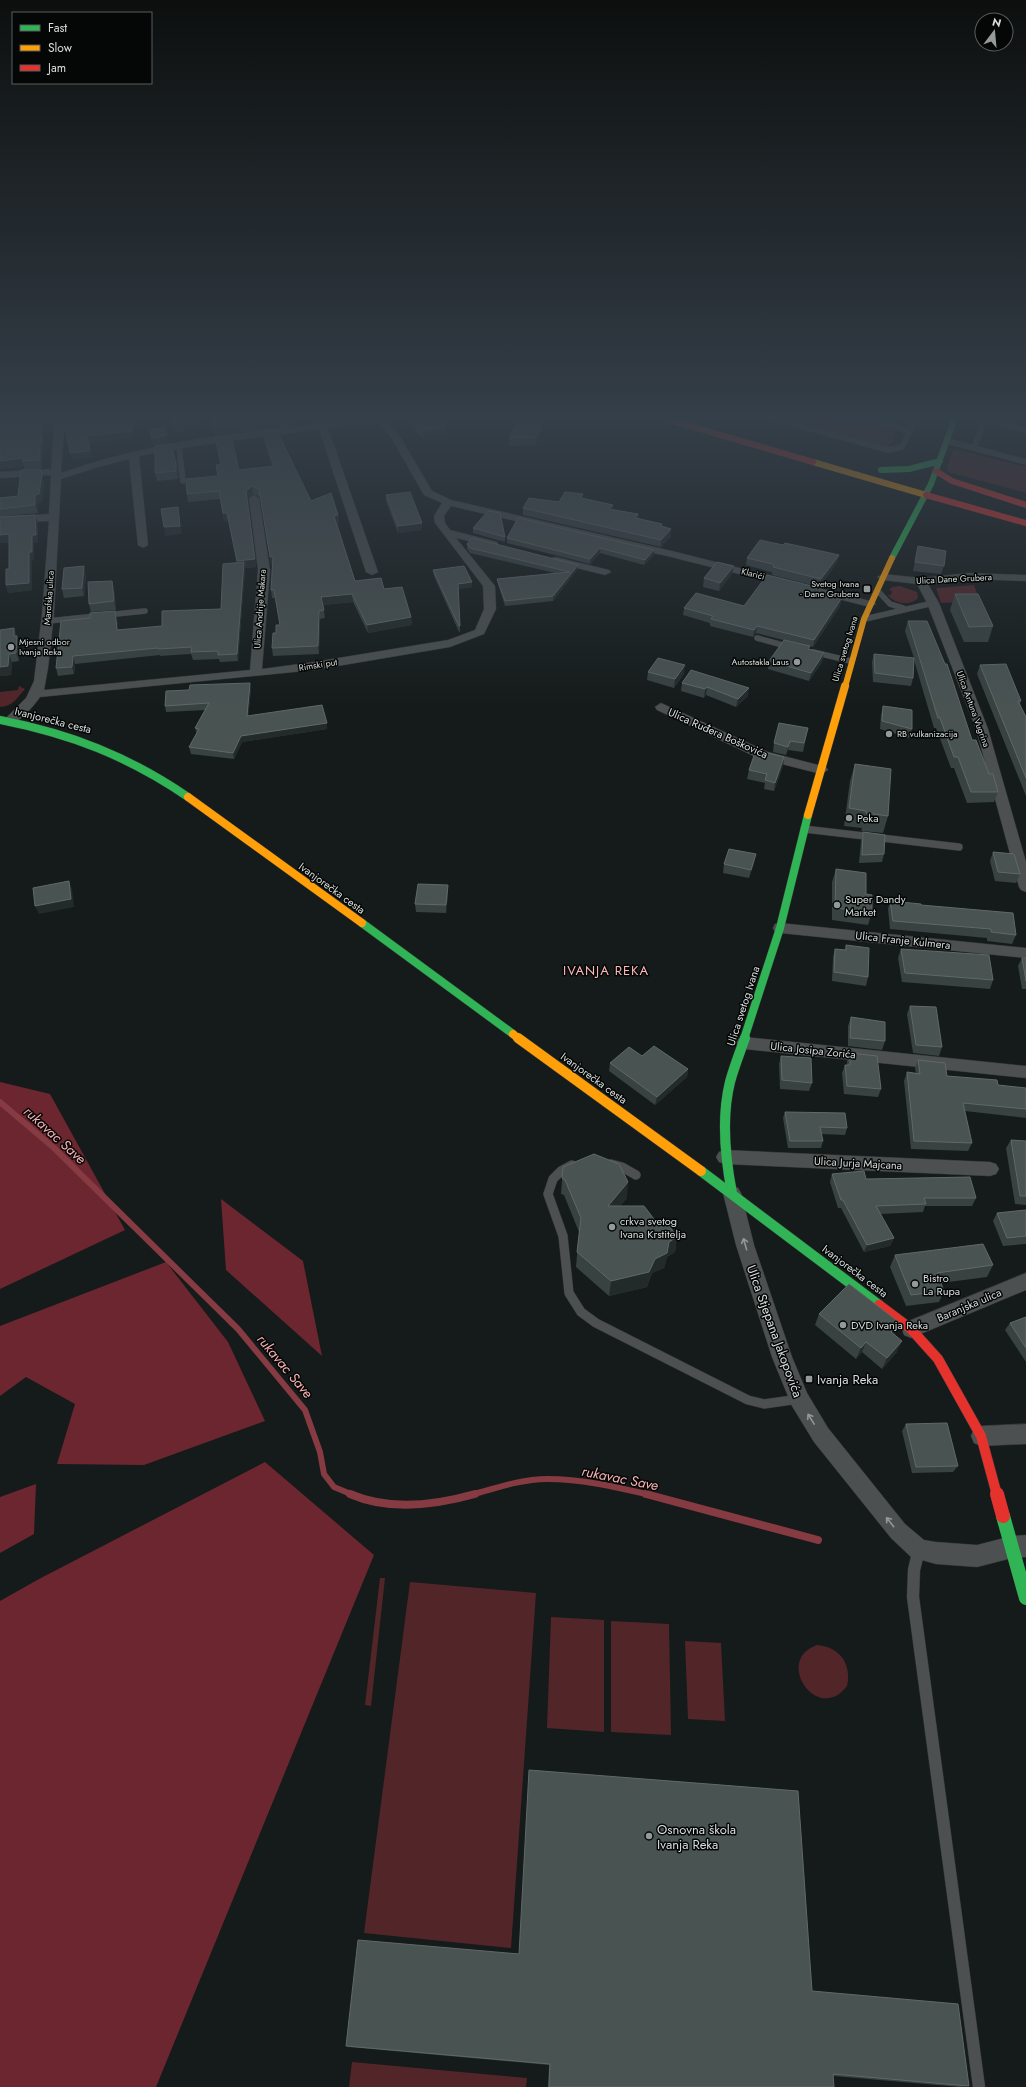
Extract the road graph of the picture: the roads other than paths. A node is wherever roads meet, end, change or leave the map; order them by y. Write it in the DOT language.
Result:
graph roads {
  1 [pos="55,512"];
  2 [pos="140,512"];
  3 [pos="256,512"];
  4 [pos="352,512"];
  5 [pos="441,512"];
  6 [pos="493,512"];
  7 [pos="917,512"];
  8 [pos="986,512"];
  9 [pos="55,517"];
  10 [pos="0,520"];
  11 [pos="1026,524"];
  12 [pos="446,532"];
  13 [pos="143,545"];
  14 [pos="507,547"];
  15 [pos="545,557"];
  16 [pos="372,572"];
  17 [pos="606,572"];
  18 [pos="883,577"];
  19 [pos="1026,578"];
  20 [pos="921,581"];
  21 [pos="877,590"];
  22 [pos="933,603"];
  23 [pos="870,604"];
  24 [pos="910,608"];
  25 [pos="145,611"];
  26 [pos="864,619"];
  27 [pos="48,621"];
  28 [pos="757,638"];
  29 [pos="799,649"];
  30 [pos="806,650"];
  31 [pos="851,661"];
  32 [pos="256,673"];
  33 [pos="36,694"];
  34 [pos="661,708"];
  35 [pos="4,720"];
  36 [pos="821,770"];
  37 [pos="804,829"];
  38 [pos="959,847"];
  39 [pos="1026,887"];
  40 [pos="780,928"];
  41 [pos="1026,952"];
  42 [pos="744,1043"];
  43 [pos="1026,1072"];
  44 [pos="726,1156"];
  45 [pos="584,1162"];
  46 [pos="599,1162"];
  47 [pos="990,1169"];
  48 [pos="636,1175"];
  49 [pos="732,1193"];
  50 [pos="1026,1281"];
  51 [pos="911,1329"];
  52 [pos="799,1399"];
  53 [pos="1026,1434"];
  54 [pos="981,1436"];
  55 [pos="1019,1546"];
  56 [pos="919,1548"];
  57 [pos="1026,1598"];
  58 [pos="979,2087"];
  1 -- 9 [label="street, Marofska ulica"];
  2 -- 13 [label="street"];
  3 -- 32 [label="street, Ulica Andrije Makara"];
  4 -- 16 [label="street"];
  5 -- 12 [label="street, Rimski put"];
  6 -- 23 [label="street, Klarići"];
  7 -- 18 [label="main road, Ulica svetog Ivana"];
  8 -- 11 [label="main road"];
  9 -- 10 [label="street"];
  9 -- 27 [label="street, Marofska ulica"];
  12 -- 14 [label="street"];
  12 -- 32 [label="street, Rimski put"];
  15 -- 17 [label="street"];
  18 -- 20 [label="street, Ulica Dane Grubera"];
  18 -- 21 [label="main road, Ulica svetog Ivana"];
  19 -- 20 [label="street, Ulica Dane Grubera"];
  20 -- 22 [label="street, Ulica Antuna Vugrina"];
  21 -- 23 [label="main road, Ulica svetog Ivana"];
  21 -- 24 [label="lane"];
  22 -- 24 [label="lane"];
  22 -- 39 [label="street, Ulica Antuna Vugrina"];
  23 -- 26 [label="main road, Ulica svetog Ivana"];
  24 -- 26 [label="lane"];
  25 -- 27 [label="lane"];
  26 -- 31 [label="main road, Ulica svetog Ivana"];
  27 -- 33 [label="street, Marofska ulica"];
  28 -- 29 [label="lane"];
  30 -- 31 [label="lane"];
  31 -- 36 [label="main road, Ulica svetog Ivana"];
  32 -- 33 [label="street, Rimski put"];
  33 -- 35 [label="street"];
  34 -- 36 [label="street, Ulica Ruđera Boškovića"];
  35 -- 49 [label="main road, Ivanjorečka cesta"];
  36 -- 37 [label="main road, Ulica svetog Ivana"];
  37 -- 38 [label="lane"];
  37 -- 40 [label="main road, Ulica svetog Ivana"];
  40 -- 41 [label="street, Ulica Franje Kulmera"];
  40 -- 42 [label="main road, Ulica svetog Ivana"];
  42 -- 43 [label="street, Ulica Josipa Zorića"];
  42 -- 44 [label="main road, Ulica svetog Ivana"];
  44 -- 47 [label="street, Ulica Jurja Majcana"];
  44 -- 49 [label="main road, Ulica svetog Ivana"];
  45 -- 52 [label="lane"];
  46 -- 48 [label="lane"];
  49 -- 51 [label="main road, Ivanjorečka cesta"];
  52 -- 49 [label="street, Ulica Stjepana Jakopovića, one-way"];
  50 -- 51 [label="street, Baranjska ulica"];
  51 -- 54 [label="main road, Ivanjorečka cesta"];
  56 -- 52 [label="street, Ulica Stjepana Jakopovića, one-way"];
  53 -- 54 [label="street"];
  54 -- 55 [label="main road, Ivanjorečka cesta"];
  55 -- 56 [label="street"];
  55 -- 57 [label="main road, Ivanjorečka cesta"];
  56 -- 58 [label="lane"];
}
